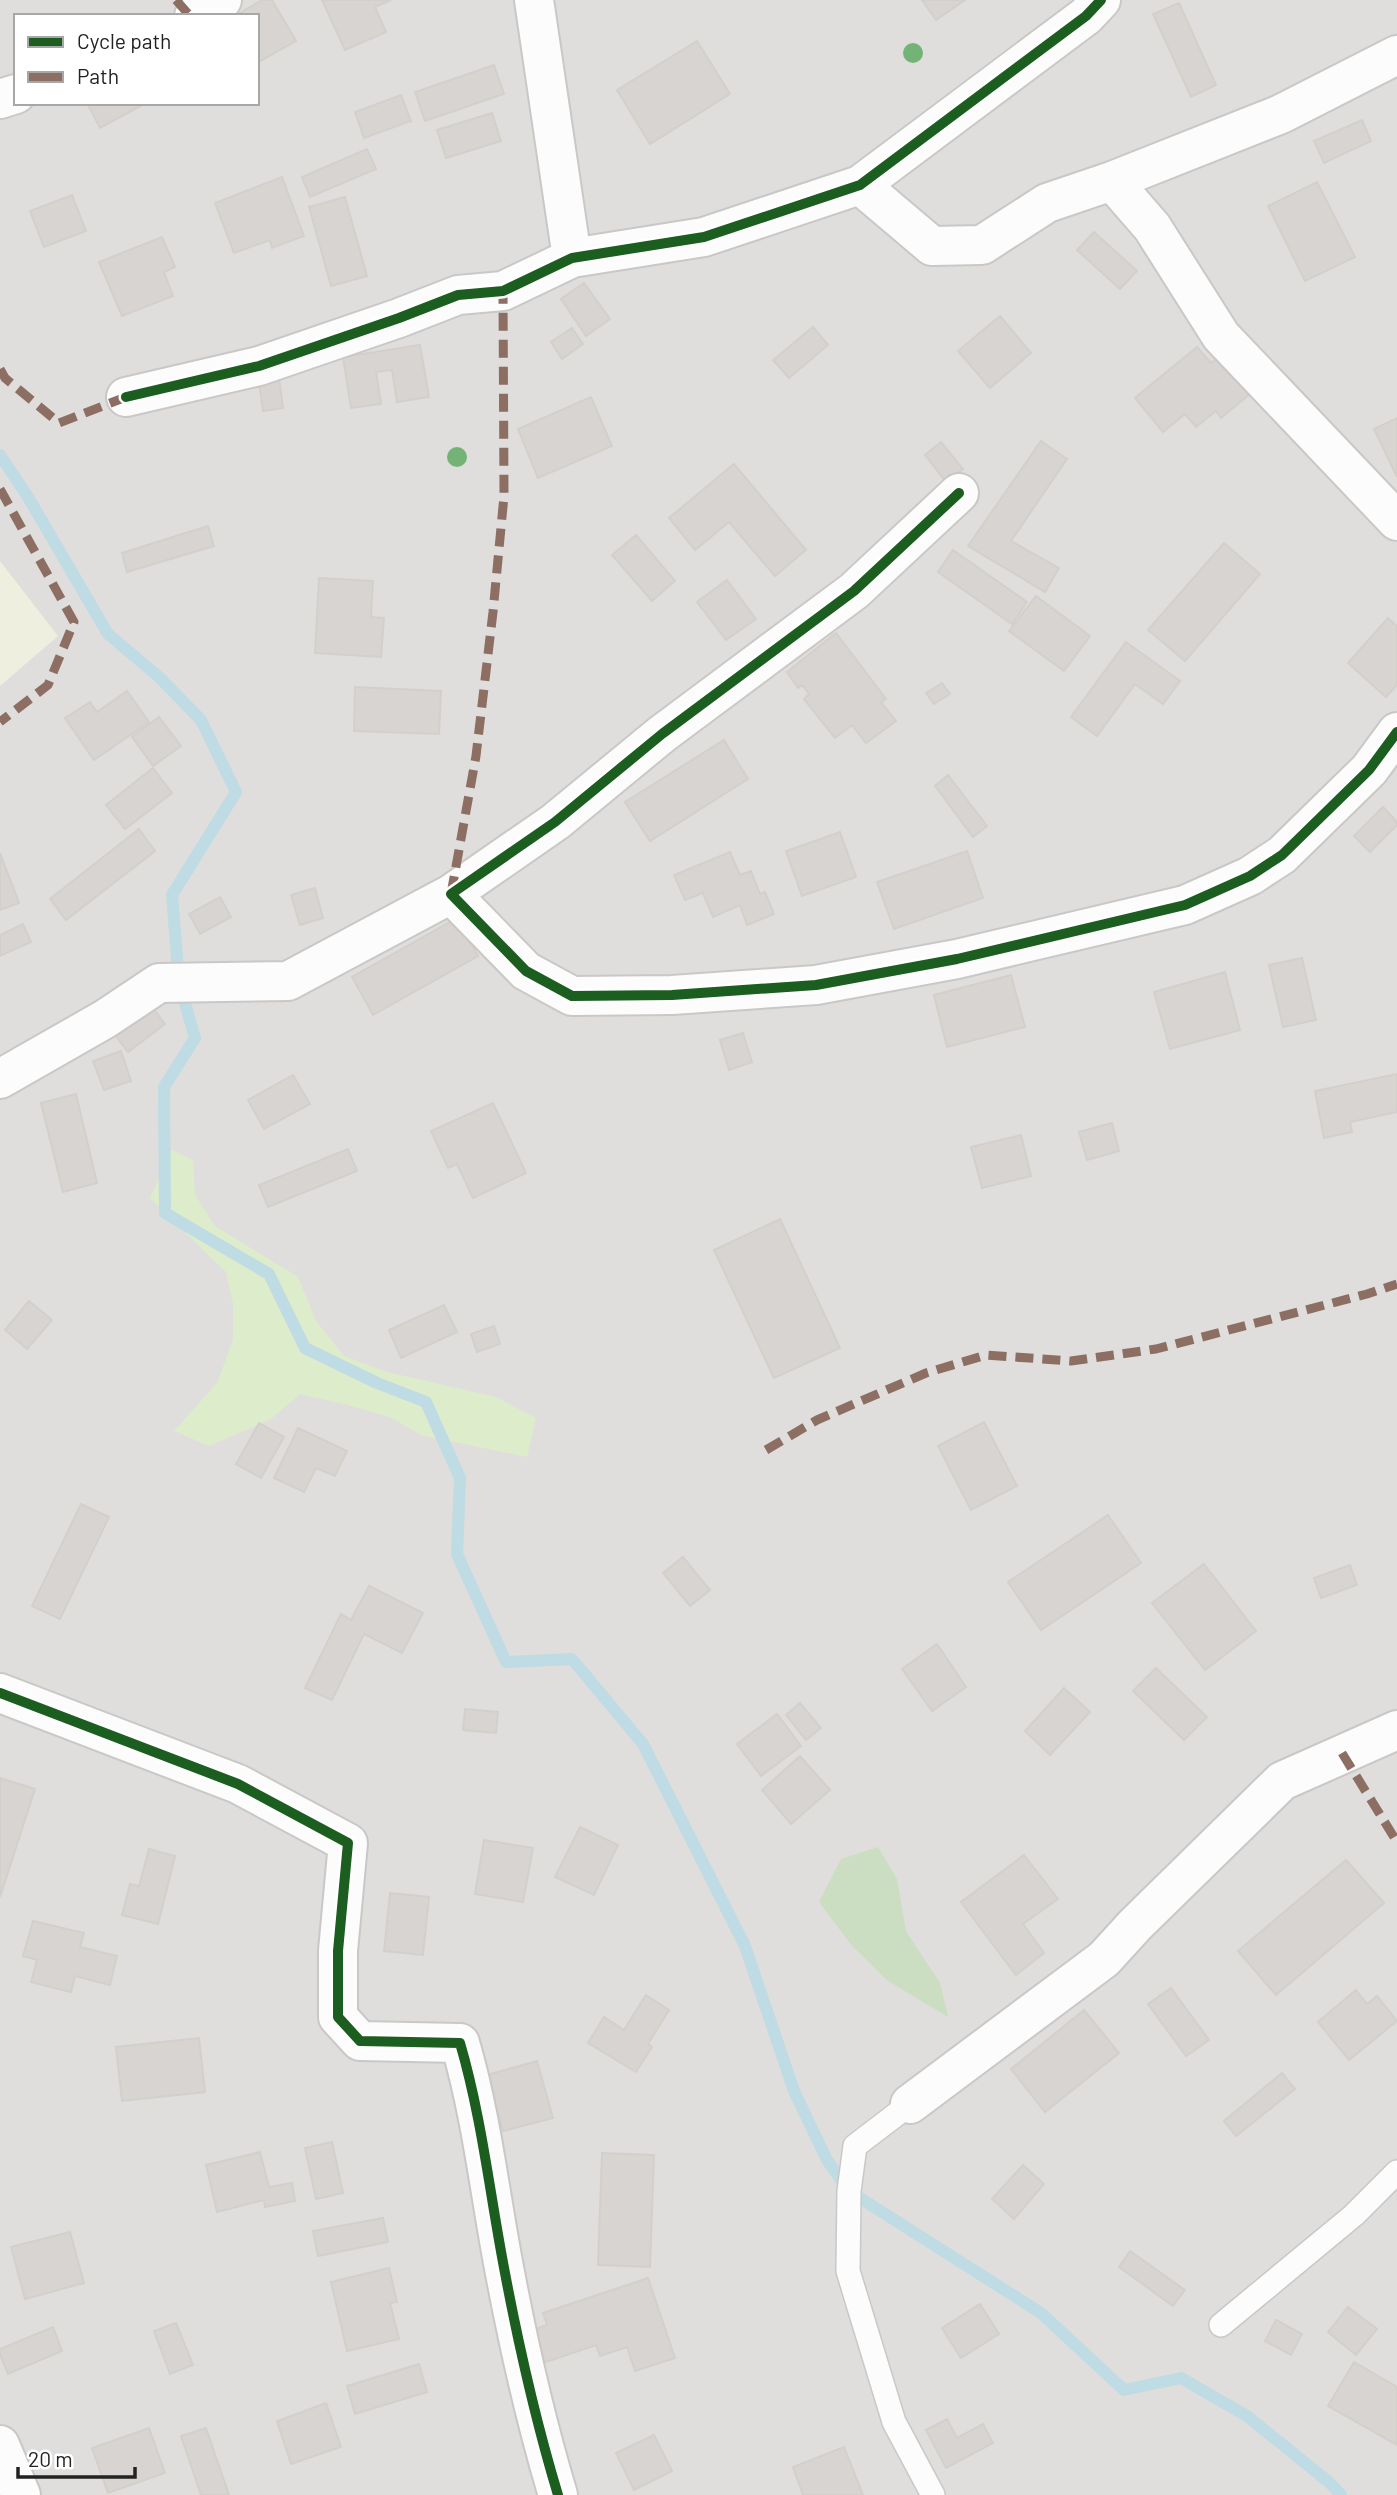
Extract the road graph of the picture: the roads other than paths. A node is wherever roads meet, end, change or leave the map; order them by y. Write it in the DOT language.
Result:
graph roads {
  1 [pos="222,0"];
  2 [pos="534,0"];
  3 [pos="1101,0"];
  4 [pos="198,14"];
  5 [pos="1397,55"];
  6 [pos="1112,180"];
  7 [pos="860,185"];
  8 [pos="572,258"];
  9 [pos="127,397"];
  10 [pos="959,493"];
  11 [pos="1397,522"];
  12 [pos="1397,732"];
  13 [pos="451,894"];
  14 [pos="0,1079"];
  15 [pos="0,1693"];
  16 [pos="1397,1730"];
  17 [pos="910,2104"];
  18 [pos="1397,2172"];
  19 [pos="1222,2325"];
  20 [pos="0,2445"];
  21 [pos="22,2495"];
  22 [pos="558,2495"];
  23 [pos="933,2495"];
  1 -- 4 [label="street"];
  2 -- 8 [label="street"];
  3 -- 7 [label="street"];
  5 -- 6 [label="street"];
  6 -- 7 [label="street"];
  6 -- 11 [label="street"];
  7 -- 8 [label="street"];
  8 -- 9 [label="street"];
  10 -- 13 [label="street"];
  12 -- 13 [label="street"];
  13 -- 14 [label="street"];
  15 -- 22 [label="street"];
  16 -- 17 [label="street"];
  17 -- 23 [label="lane"];
  18 -- 19 [label="lane"];
  20 -- 21 [label="street"];
}
